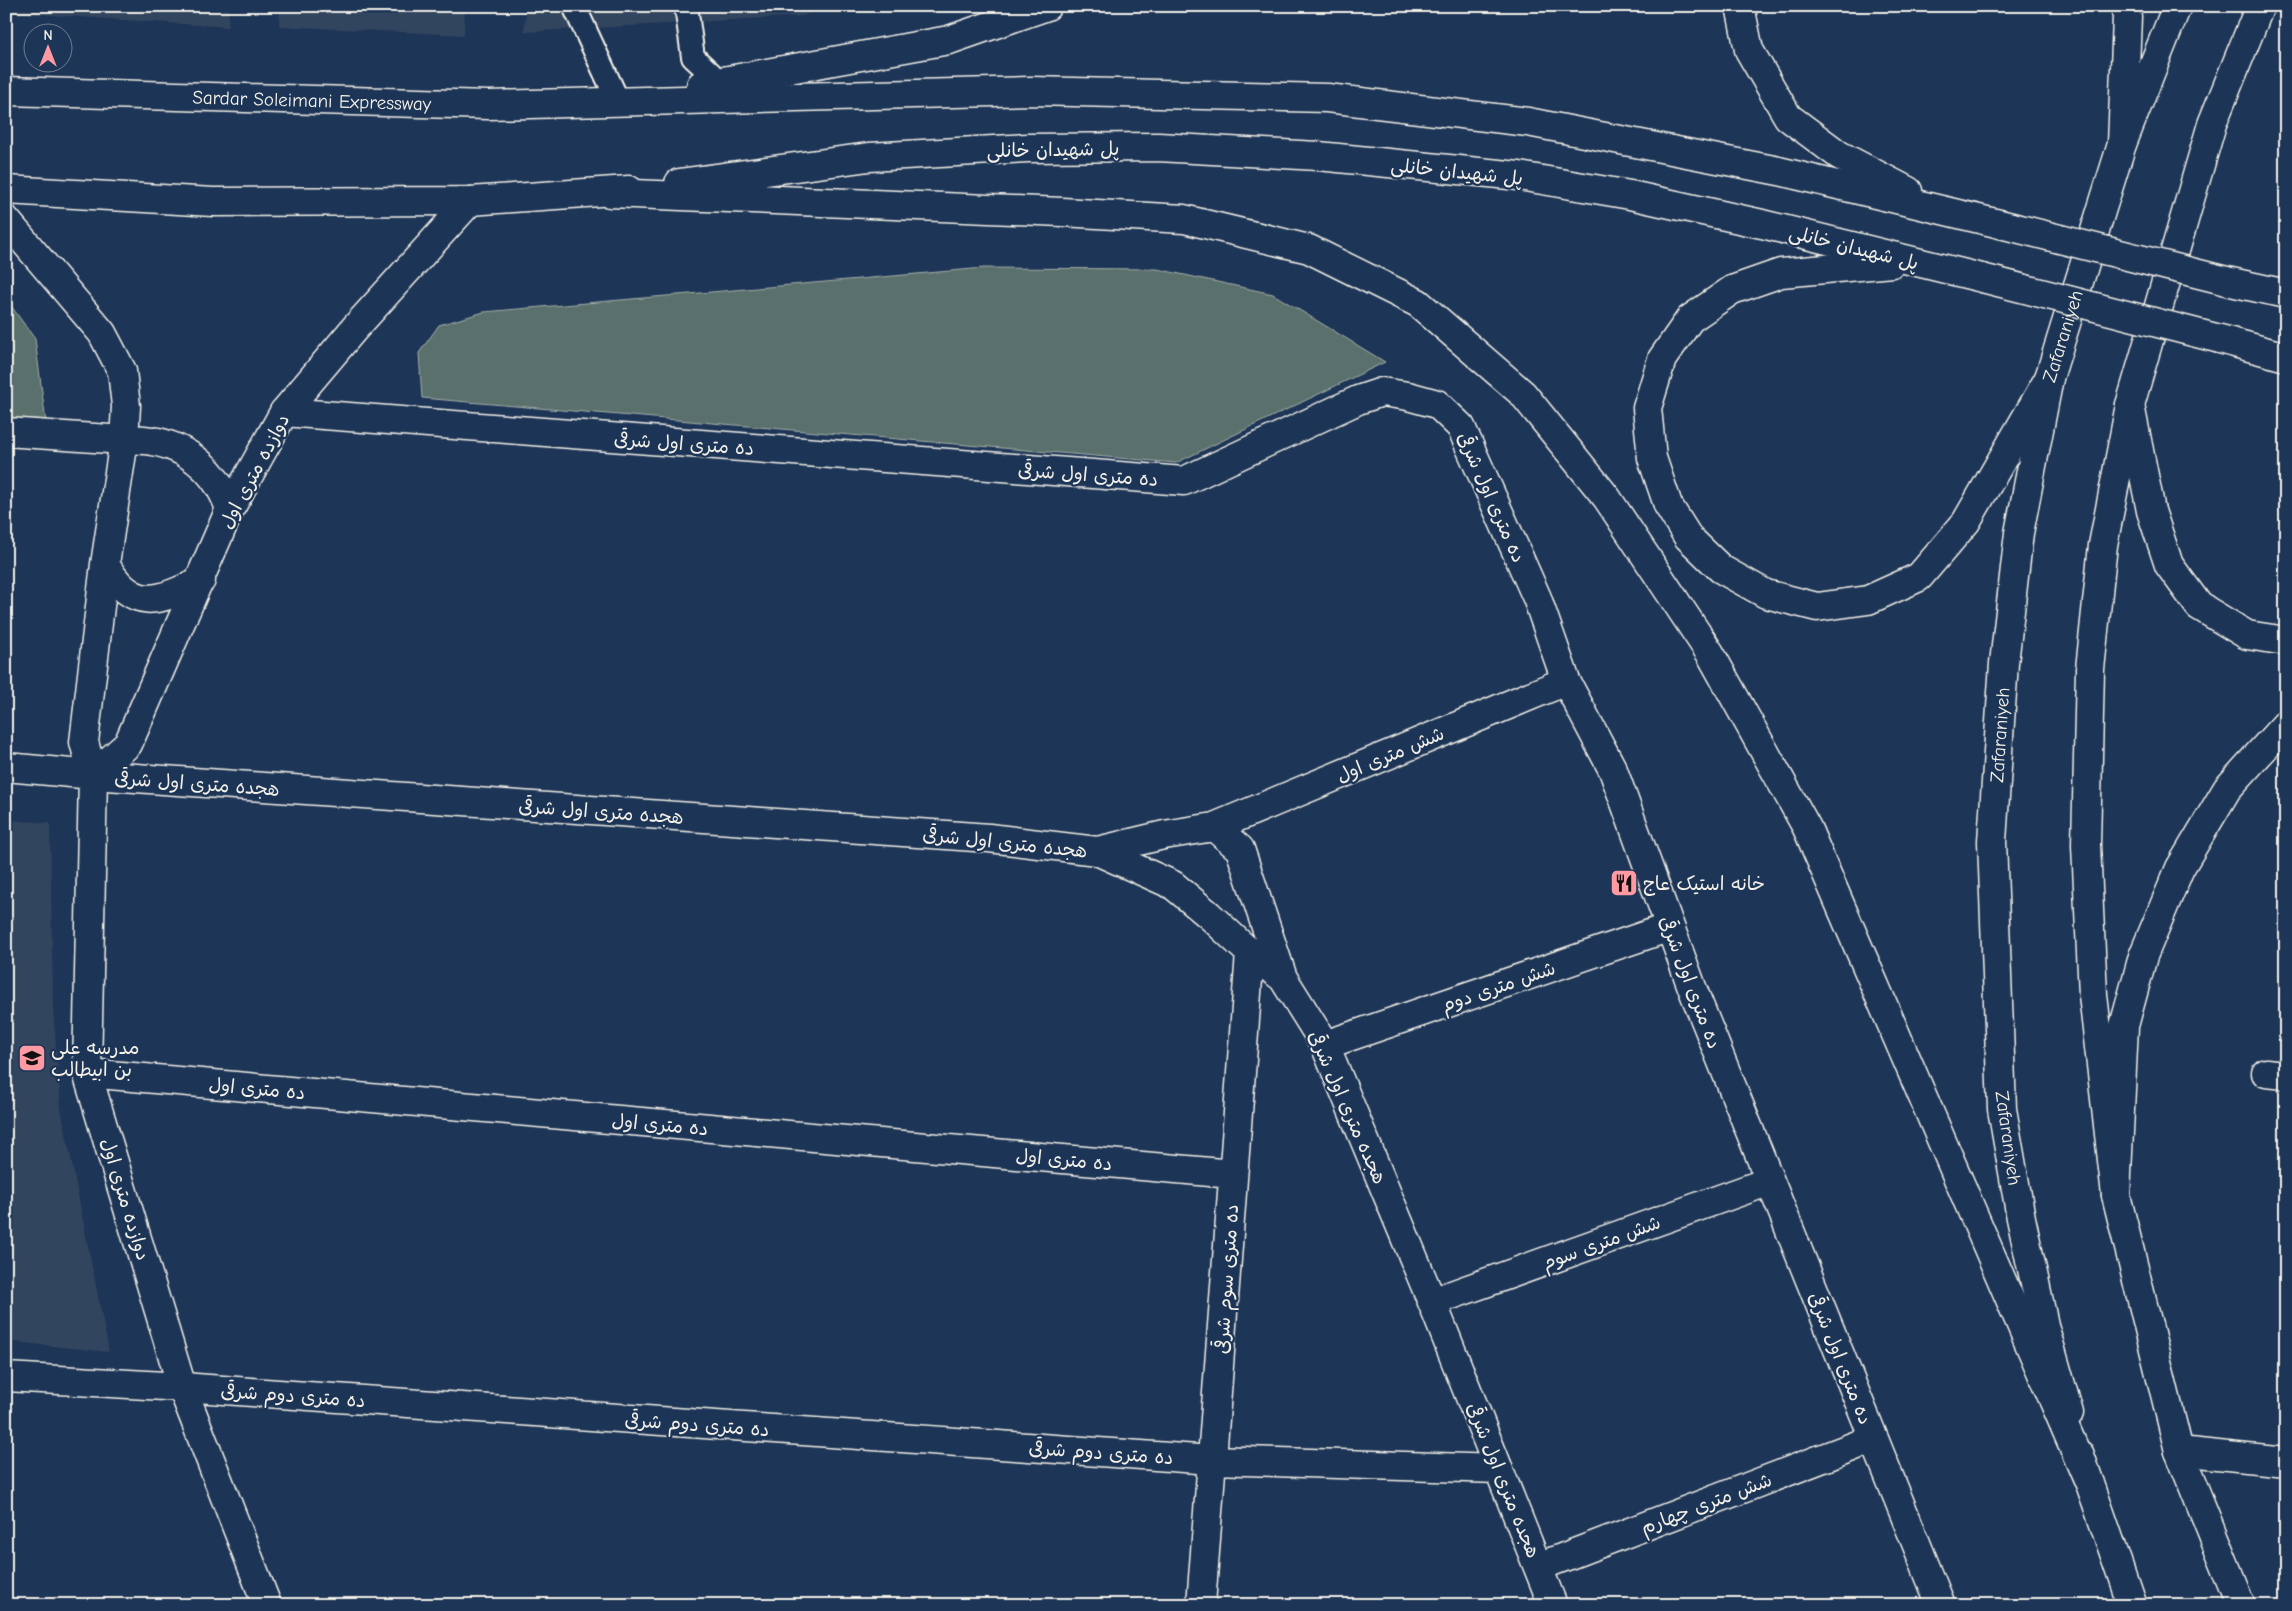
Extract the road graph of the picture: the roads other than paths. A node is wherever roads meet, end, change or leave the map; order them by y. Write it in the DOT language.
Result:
graph roads {
  1 [pos="574,6"];
  2 [pos="686,6"];
  3 [pos="1048,6"];
  4 [pos="1740,6"];
  5 [pos="2125,6"];
  6 [pos="2178,6"];
  7 [pos="2260,6"];
  8 [pos="720,82"];
  9 [pos="6,91"];
  10 [pos="618,101"];
  11 [pos="2122,144"];
  12 [pos="6,190"];
  13 [pos="610,193"];
  14 [pos="470,201"];
  15 [pos="1942,210"];
  16 [pos="6,220"];
  17 [pos="1913,261"];
  18 [pos="2286,294"];
  19 [pos="2286,356"];
  20 [pos="2049,378"];
  21 [pos="2130,405"];
  22 [pos="284,412"];
  23 [pos="6,432"];
  24 [pos="124,440"];
  25 [pos="230,509"];
  26 [pos="105,564"];
  27 [pos="201,580"];
  28 [pos="2286,641"];
  29 [pos="1566,680"];
  30 [pos="2286,724"];
  31 [pos="6,766"];
  32 [pos="93,775"];
  33 [pos="1214,827"];
  34 [pos="1097,851"];
  35 [pos="1670,927"];
  36 [pos="1250,953"];
  37 [pos="1283,978"];
  38 [pos="1325,1046"];
  39 [pos="88,1073"];
  40 [pos="1234,1174"];
  41 [pos="1770,1181"];
  42 [pos="2116,1195"];
  43 [pos="1432,1302"];
  44 [pos="6,1377"];
  45 [pos="182,1387"];
  46 [pos="1873,1439"];
  47 [pos="2179,1452"];
  48 [pos="1212,1460"];
  49 [pos="2286,1462"];
  50 [pos="1499,1469"];
  51 [pos="2087,1478"];
  52 [pos="1538,1567"];
  53 [pos="267,1605"];
  54 [pos="1201,1605"];
  55 [pos="1553,1605"];
  56 [pos="1941,1605"];
  57 [pos="2132,1605"];
  58 [pos="2241,1605"];
  1 -- 10 [label="lane"];
  2 -- 8 [label="lane"];
  3 -- 8 [label="main road"];
  4 -- 15 [label="main road"];
  5 -- 11 [label="main road"];
  6 -- 11 [label="main road, Zafaraniyeh"];
  7 -- 21 [label="main road"];
  8 -- 10 [label="main road"];
  9 -- 10 [label="main road, Sardar Soleimani Expressway"];
  10 -- 15 [label="main road"];
  11 -- 20 [label="main road, Zafaraniyeh"];
  12 -- 14 [label="main road"];
  13 -- 14 [label="main road"];
  13 -- 17 [label="main road, پل شهیدان خانلی"];
  13 -- 51 [label="main road"];
  14 -- 22 [label="main road, دوازده متری اول"];
  15 -- 18 [label="main road, bridge"];
  16 -- 24 [label="main road, دوازده متری اول"];
  17 -- 19 [label="main road, پل شهیدان خانلی, bridge"];
  17 -- 20 [label="main road"];
  20 -- 51 [label="main road, Zafaraniyeh"];
  21 -- 28 [label="main road"];
  21 -- 42 [label="main road"];
  22 -- 25 [label="main road, دوازده متری اول"];
  22 -- 29 [label="main road, ده متری اول شرقی"];
  23 -- 24 [label="main road"];
  24 -- 25 [label="main road"];
  24 -- 26 [label="main road, دوازده متری اول"];
  25 -- 27 [label="main road, دوازده متری اول"];
  26 -- 27 [label="main road"];
  26 -- 32 [label="main road, دوازده متری اول"];
  27 -- 32 [label="main road, دوازده متری اول"];
  29 -- 33 [label="main road, شش متری اول"];
  29 -- 35 [label="main road, ده متری اول شرقی"];
  30 -- 42 [label="main road"];
  31 -- 32 [label="main road, هجده متری اول شرقی"];
  32 -- 34 [label="main road, هجده متری اول شرقی"];
  32 -- 39 [label="main road, دوازده متری اول"];
  33 -- 34 [label="main road, شش متری اول"];
  33 -- 37 [label="main road"];
  34 -- 36 [label="main road, هجده متری اول شرقی"];
  35 -- 38 [label="main road, شش متری دوم"];
  35 -- 41 [label="main road, ده متری اول شرقی"];
  36 -- 37 [label="main road, هجده متری اول شرقی"];
  36 -- 40 [label="main road, ده متری سوم شرقی"];
  37 -- 38 [label="main road, هجده متری اول شرقی"];
  38 -- 43 [label="main road, هجده متری اول شرقی"];
  39 -- 40 [label="main road, ده متری اول"];
  39 -- 45 [label="main road, دوازده متری اول"];
  40 -- 48 [label="main road, ده متری سوم شرقی"];
  41 -- 43 [label="main road, شش متری سوم"];
  41 -- 46 [label="main road, ده متری اول شرقی"];
  42 -- 47 [label="main road"];
  43 -- 50 [label="main road, هجده متری اول شرقی"];
  44 -- 45 [label="main road, ده متری دوم شرقی"];
  45 -- 48 [label="main road, ده متری دوم شرقی"];
  45 -- 53 [label="main road, دوازده متری اول"];
  46 -- 52 [label="main road, شش متری چهارم"];
  46 -- 56 [label="main road, ده متری اول شرقی"];
  47 -- 49 [label="main road"];
  47 -- 58 [label="main road"];
  48 -- 50 [label="main road, ده متری دوم شرقی"];
  48 -- 54 [label="main road, ده متری سوم شرقی"];
  50 -- 52 [label="main road, هجده متری اول شرقی"];
  51 -- 57 [label="main road"];
  52 -- 55 [label="main road, هجده متری اول شرقی"];
}
